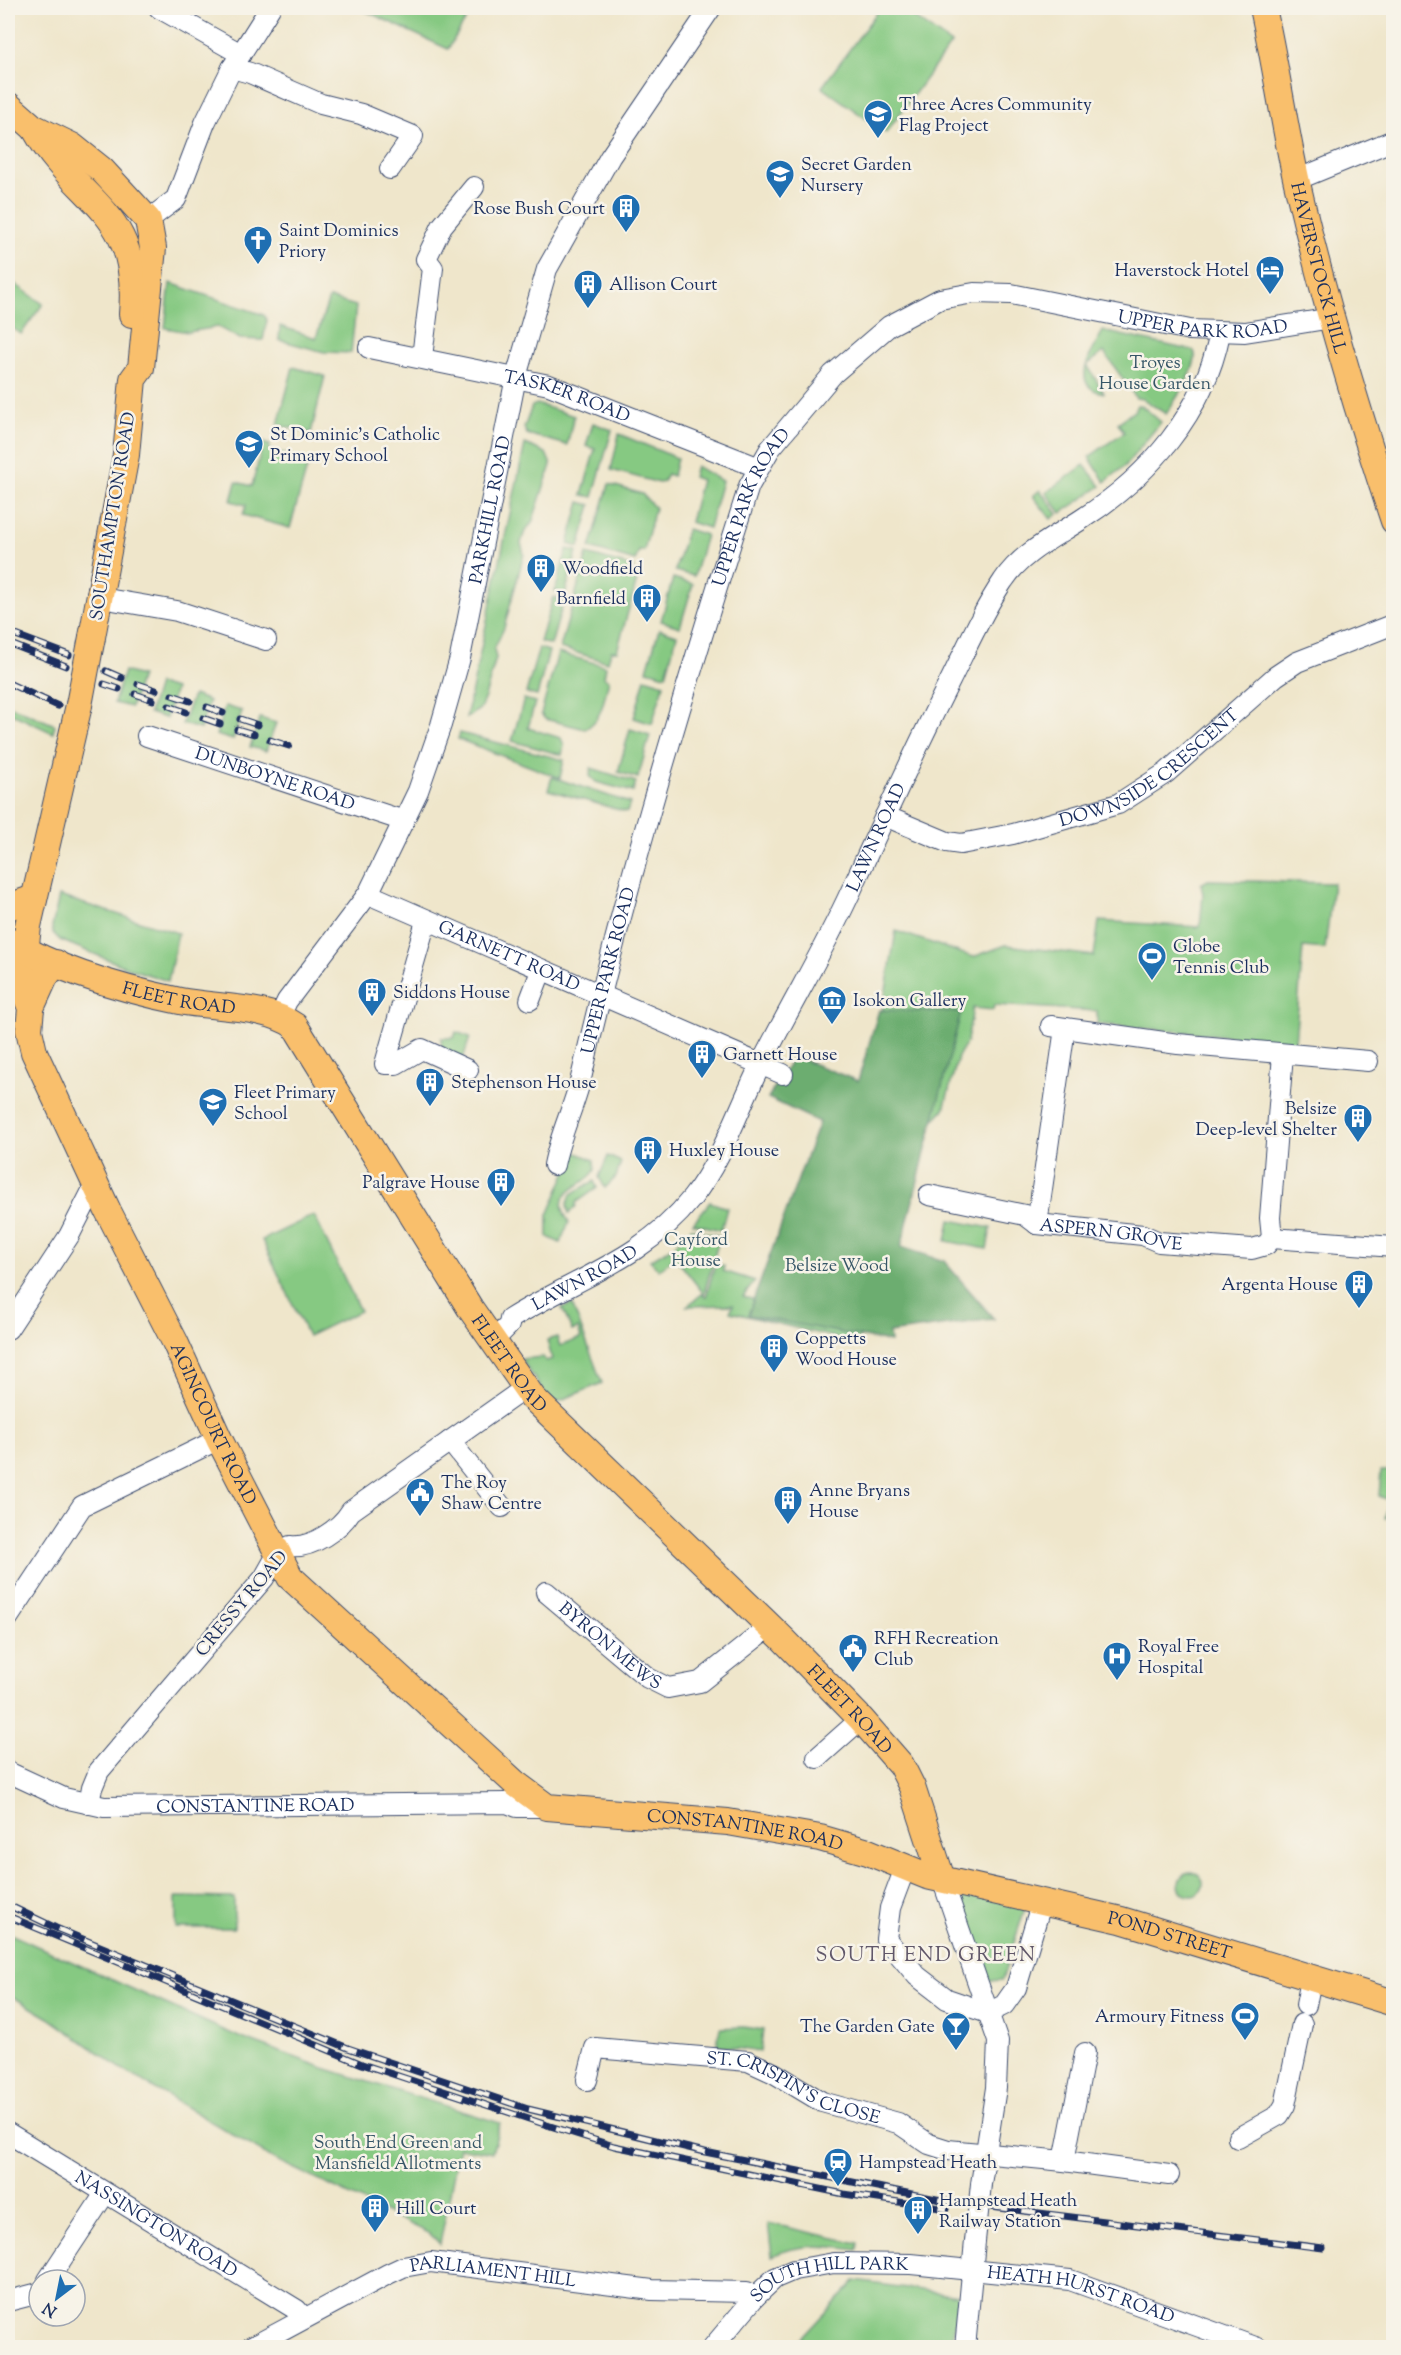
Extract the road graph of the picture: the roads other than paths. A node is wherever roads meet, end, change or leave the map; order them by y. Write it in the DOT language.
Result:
graph roads {
  1 [pos="159,8"];
  2 [pos="270,8"];
  3 [pos="711,8"];
  4 [pos="1263,8"];
  5 [pos="236,61"];
  6 [pos="8,105"];
  7 [pos="33,127"];
  8 [pos="1394,140"];
  9 [pos="390,169"];
  10 [pos="1296,180"];
  11 [pos="474,187"];
  12 [pos="148,220"];
  13 [pos="1332,318"];
  14 [pos="1220,333"];
  15 [pos="369,348"];
  16 [pos="422,357"];
  17 [pos="130,374"];
  18 [pos="516,376"];
  19 [pos="757,467"];
  20 [pos="1394,521"];
  21 [pos="101,598"];
  22 [pos="1394,624"];
  23 [pos="266,640"];
  24 [pos="147,736"];
  25 [pos="885,816"];
  26 [pos="404,820"];
  27 [pos="368,894"];
  28 [pos="34,898"];
  29 [pos="8,907"];
  30 [pos="426,921"];
  31 [pos="13,948"];
  32 [pos="56,963"];
  33 [pos="540,971"];
  34 [pos="600,993"];
  35 [pos="530,1000"];
  36 [pos="32,1008"];
  37 [pos="280,1016"];
  38 [pos="1283,1054"];
  39 [pos="1368,1061"];
  40 [pos="760,1064"];
  41 [pos="468,1070"];
  42 [pos="783,1074"];
  43 [pos="554,1165"];
  44 [pos="96,1185"];
  45 [pos="929,1195"];
  46 [pos="1037,1224"];
  47 [pos="1272,1238"];
  48 [pos="1394,1247"];
  49 [pos="8,1329"];
  50 [pos="488,1334"];
  51 [pos="525,1388"];
  52 [pos="219,1439"];
  53 [pos="450,1441"];
  54 [pos="502,1507"];
  55 [pos="278,1555"];
  56 [pos="546,1592"];
  57 [pos="8,1618"];
  58 [pos="769,1627"];
  59 [pos="861,1719"];
  60 [pos="817,1758"];
  61 [pos="8,1772"];
  62 [pos="512,1793"];
  63 [pos="89,1804"];
  64 [pos="547,1807"];
  65 [pos="929,1843"];
  66 [pos="905,1868"];
  67 [pos="942,1879"];
  68 [pos="1042,1901"];
  69 [pos="1311,1980"];
  70 [pos="1394,2003"];
  71 [pos="988,2013"];
  72 [pos="1085,2053"];
  73 [pos="587,2080"];
  74 [pos="8,2133"];
  75 [pos="1238,2138"];
  76 [pos="985,2155"];
  77 [pos="1064,2161"];
  78 [pos="1169,2175"];
  79 [pos="104,2195"];
  80 [pos="56,2268"];
  81 [pos="971,2271"];
  82 [pos="27,2296"];
  83 [pos="754,2297"];
  84 [pos="8,2301"];
  85 [pos="304,2318"];
  86 [pos="250,2348"];
  87 [pos="712,2348"];
  88 [pos="965,2348"];
  89 [pos="1258,2348"];
  1 -- 5 [label="street"];
  2 -- 5 [label="street"];
  3 -- 18 [label="street, PARKHILL ROAD"];
  4 -- 10 [label="main road, HAVERSTOCK HILL"];
  5 -- 9 [label="street"];
  5 -- 12 [label="street"];
  6 -- 7 [label="main road"];
  7 -- 12 [label="main road"];
  7 -- 17 [label="main road"];
  8 -- 10 [label="street"];
  10 -- 13 [label="main road, HAVERSTOCK HILL"];
  11 -- 16 [label="street"];
  12 -- 17 [label="main road, SOUTHAMPTON ROAD"];
  13 -- 14 [label="street, UPPER PARK ROAD"];
  13 -- 20 [label="main road, HAVERSTOCK HILL"];
  14 -- 19 [label="street, UPPER PARK ROAD"];
  14 -- 25 [label="street, LAWN ROAD"];
  15 -- 16 [label="street, TASKER ROAD"];
  16 -- 18 [label="street, TASKER ROAD"];
  17 -- 21 [label="main road, SOUTHAMPTON ROAD"];
  18 -- 19 [label="street, TASKER ROAD"];
  18 -- 26 [label="street, PARKHILL ROAD"];
  19 -- 34 [label="street, UPPER PARK ROAD"];
  21 -- 23 [label="street"];
  21 -- 28 [label="main road, SOUTHAMPTON ROAD, bridge"];
  22 -- 25 [label="street, DOWNSIDE CRESCENT"];
  24 -- 26 [label="street, DUNBOYNE ROAD"];
  25 -- 40 [label="street, LAWN ROAD"];
  26 -- 27 [label="street, PARKHILL ROAD"];
  27 -- 30 [label="street, GARNETT ROAD"];
  27 -- 37 [label="street, PARKHILL ROAD"];
  28 -- 29 [label="main road"];
  28 -- 31 [label="main road, SOUTHAMPTON ROAD"];
  30 -- 33 [label="street, GARNETT ROAD"];
  30 -- 41 [label="street"];
  31 -- 32 [label="main road, FLEET ROAD"];
  31 -- 36 [label="main road, AGINCOURT ROAD"];
  32 -- 36 [label="main road"];
  32 -- 37 [label="main road, FLEET ROAD"];
  33 -- 34 [label="street, GARNETT ROAD"];
  33 -- 35 [label="street"];
  34 -- 40 [label="street, GARNETT ROAD"];
  34 -- 43 [label="street, UPPER PARK ROAD"];
  36 -- 44 [label="main road, AGINCOURT ROAD"];
  37 -- 50 [label="main road, FLEET ROAD"];
  38 -- 39 [label="street, ASPERN GROVE"];
  38 -- 46 [label="street, ASPERN GROVE"];
  38 -- 47 [label="street"];
  40 -- 42 [label="street, GARNETT ROAD"];
  40 -- 50 [label="street, LAWN ROAD"];
  44 -- 49 [label="street"];
  44 -- 52 [label="main road, AGINCOURT ROAD"];
  45 -- 46 [label="street"];
  46 -- 47 [label="street, ASPERN GROVE"];
  47 -- 48 [label="street, ASPERN GROVE"];
  50 -- 51 [label="main road, FLEET ROAD"];
  51 -- 53 [label="street, CRESSY ROAD"];
  51 -- 58 [label="main road, FLEET ROAD"];
  52 -- 55 [label="main road, AGINCOURT ROAD"];
  52 -- 57 [label="street"];
  53 -- 54 [label="street"];
  53 -- 55 [label="street, CRESSY ROAD"];
  55 -- 62 [label="main road, AGINCOURT ROAD"];
  55 -- 63 [label="street, CRESSY ROAD"];
  56 -- 58 [label="street, BYRON MEWS"];
  58 -- 59 [label="main road, FLEET ROAD"];
  59 -- 60 [label="street"];
  59 -- 65 [label="main road, FLEET ROAD"];
  61 -- 63 [label="street, CONSTANTINE ROAD"];
  62 -- 63 [label="street, CONSTANTINE ROAD"];
  62 -- 64 [label="main road, AGINCOURT ROAD"];
  64 -- 66 [label="main road, CONSTANTINE ROAD"];
  65 -- 66 [label="main road"];
  65 -- 67 [label="main road, FLEET ROAD"];
  66 -- 67 [label="main road, CONSTANTINE ROAD"];
  66 -- 71 [label="street"];
  67 -- 68 [label="main road, POND STREET"];
  67 -- 71 [label="street"];
  68 -- 69 [label="main road, POND STREET"];
  68 -- 71 [label="street"];
  69 -- 70 [label="main road, POND STREET"];
  69 -- 75 [label="street"];
  71 -- 76 [label="street"];
  72 -- 77 [label="street"];
  73 -- 76 [label="street, ST. CRISPIN'S CLOSE"];
  74 -- 79 [label="street, NASSINGTON ROAD"];
  76 -- 77 [label="street, ST. CRISPIN'S CLOSE"];
  76 -- 81 [label="street, bridge"];
  77 -- 78 [label="street, ST. CRISPIN'S CLOSE"];
  79 -- 80 [label="street"];
  79 -- 85 [label="street, NASSINGTON ROAD"];
  81 -- 83 [label="street, SOUTH HILL PARK"];
  81 -- 88 [label="street"];
  81 -- 89 [label="street, HEATH HURST ROAD"];
  82 -- 84 [label="street"];
  83 -- 85 [label="street, PARLIAMENT HILL"];
  83 -- 87 [label="street, SOUTH HILL PARK"];
  85 -- 86 [label="street, PARLIAMENT HILL"];
}
